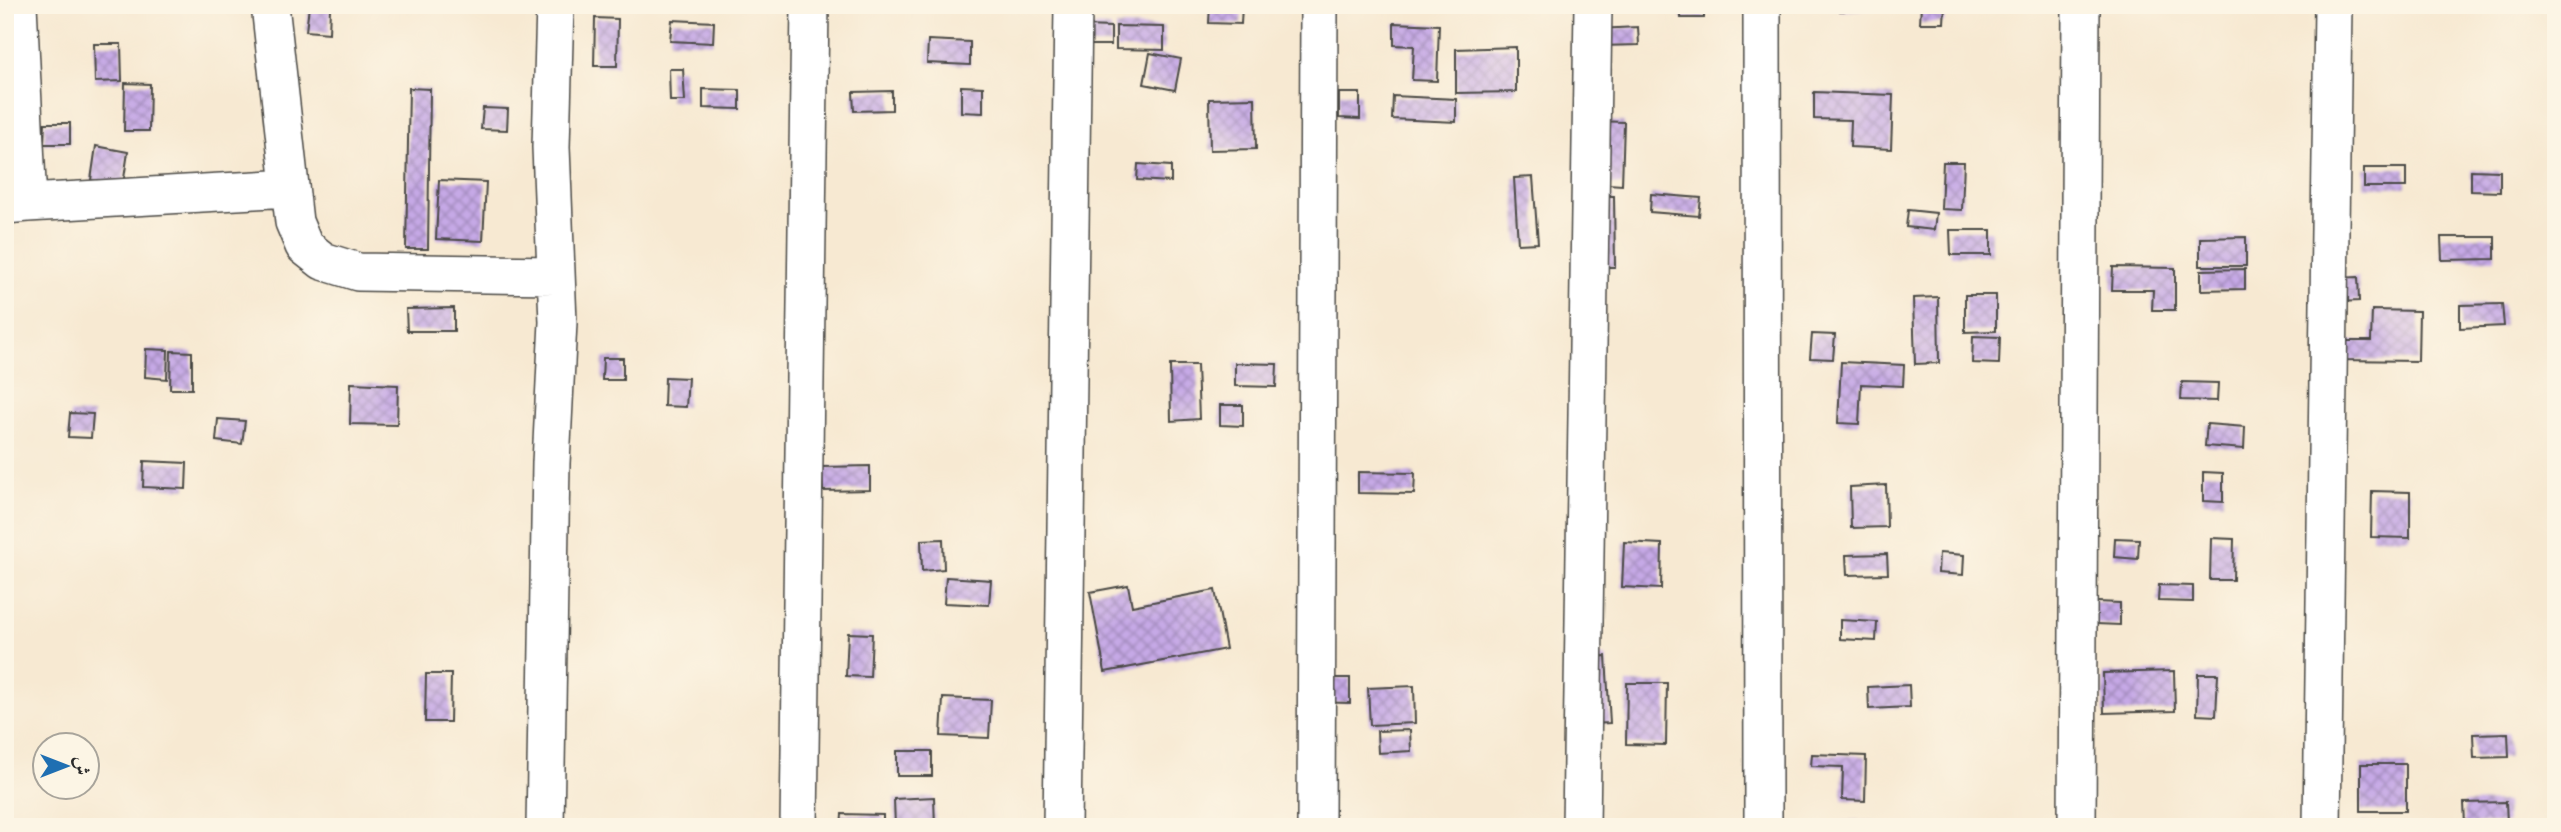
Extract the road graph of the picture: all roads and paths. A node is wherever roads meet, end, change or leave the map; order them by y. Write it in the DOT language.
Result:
graph roads {
  1 [pos="18,5"];
  2 [pos="270,5"];
  3 [pos="555,5"];
  4 [pos="810,5"];
  5 [pos="1073,5"];
  6 [pos="1319,5"];
  7 [pos="1593,5"];
  8 [pos="1762,5"];
  9 [pos="2081,5"];
  10 [pos="2333,5"];
  11 [pos="290,188"];
  12 [pos="17,204"];
  13 [pos="555,275"];
  14 [pos="545,827"];
  15 [pos="799,827"];
  16 [pos="1062,827"];
  17 [pos="1316,827"];
  18 [pos="1581,827"];
  19 [pos="1763,827"];
  20 [pos="2077,827"];
  21 [pos="2322,827"];
  1 -- 12 [label="street"];
  2 -- 11 [label="street"];
  3 -- 13 [label="street"];
  4 -- 15 [label="street"];
  5 -- 16 [label="street"];
  6 -- 17 [label="street"];
  7 -- 18 [label="street"];
  8 -- 19 [label="street"];
  9 -- 20 [label="street"];
  10 -- 21 [label="street"];
  11 -- 12 [label="street"];
  11 -- 13 [label="street"];
  13 -- 14 [label="street"];
}
